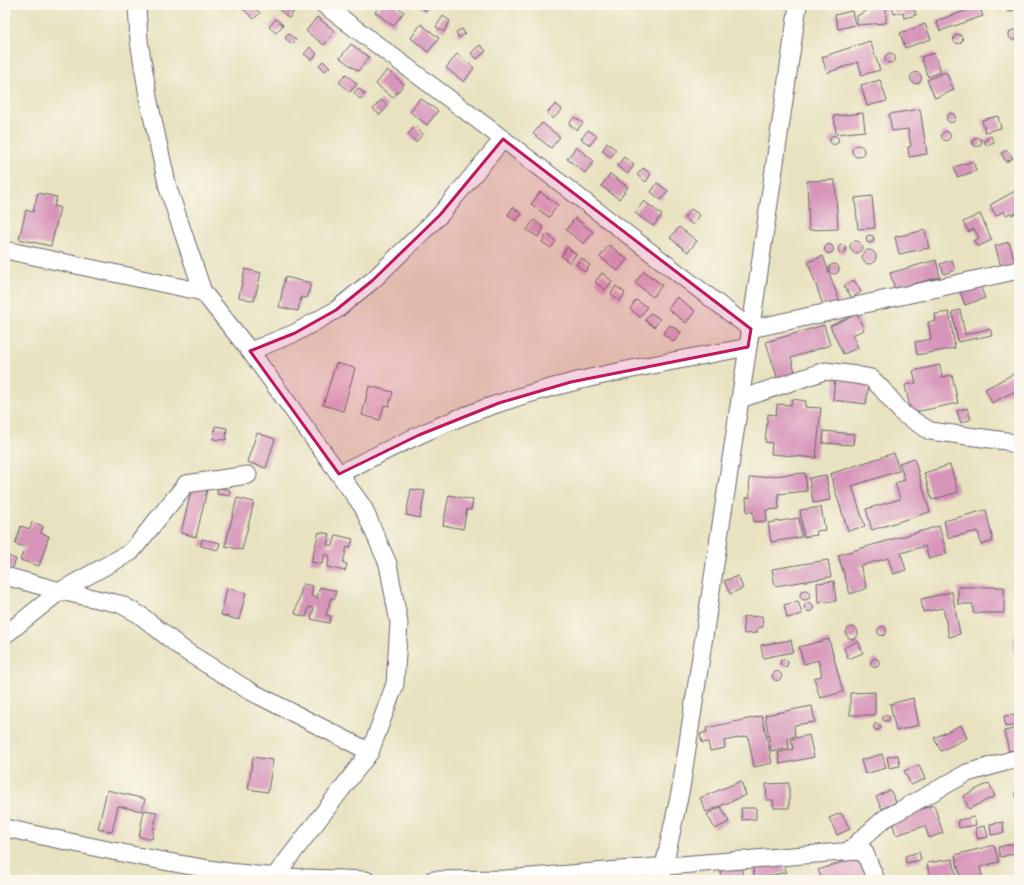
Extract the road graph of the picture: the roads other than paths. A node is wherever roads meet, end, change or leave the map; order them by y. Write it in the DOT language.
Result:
graph roads {
  1 [pos="137,5"];
  2 [pos="324,5"];
  3 [pos="798,5"];
  4 [pos="503,139"];
  5 [pos="5,250"];
  6 [pos="1019,270"];
  7 [pos="203,292"];
  8 [pos="751,329"];
  9 [pos="748,347"];
  10 [pos="250,351"];
  11 [pos="740,399"];
  12 [pos="1019,446"];
  13 [pos="339,474"];
  14 [pos="248,475"];
  15 [pos="5,576"];
  16 [pos="60,591"];
  17 [pos="5,635"];
  18 [pos="370,752"];
  19 [pos="1019,758"];
  20 [pos="5,828"];
  21 [pos="847,852"];
  22 [pos="662,873"];
  23 [pos="276,876"];
  24 [pos="366,880"];
  25 [pos="432,880"];
  26 [pos="876,880"];
  1 -- 7 [label="street"];
  2 -- 4 [label="street"];
  3 -- 8 [label="street"];
  4 -- 8 [label="street"];
  4 -- 10 [label="street"];
  5 -- 7 [label="street"];
  6 -- 8 [label="street"];
  7 -- 10 [label="street"];
  8 -- 9 [label="street"];
  9 -- 11 [label="street"];
  9 -- 13 [label="street"];
  10 -- 13 [label="street"];
  11 -- 12 [label="street"];
  11 -- 22 [label="street"];
  13 -- 18 [label="street"];
  14 -- 16 [label="street"];
  15 -- 16 [label="street"];
  16 -- 17 [label="street"];
  16 -- 18 [label="street"];
  18 -- 23 [label="street"];
  19 -- 21 [label="street"];
  20 -- 23 [label="street"];
  21 -- 22 [label="street"];
  21 -- 26 [label="street"];
  22 -- 25 [label="street"];
  23 -- 24 [label="street"];
}
